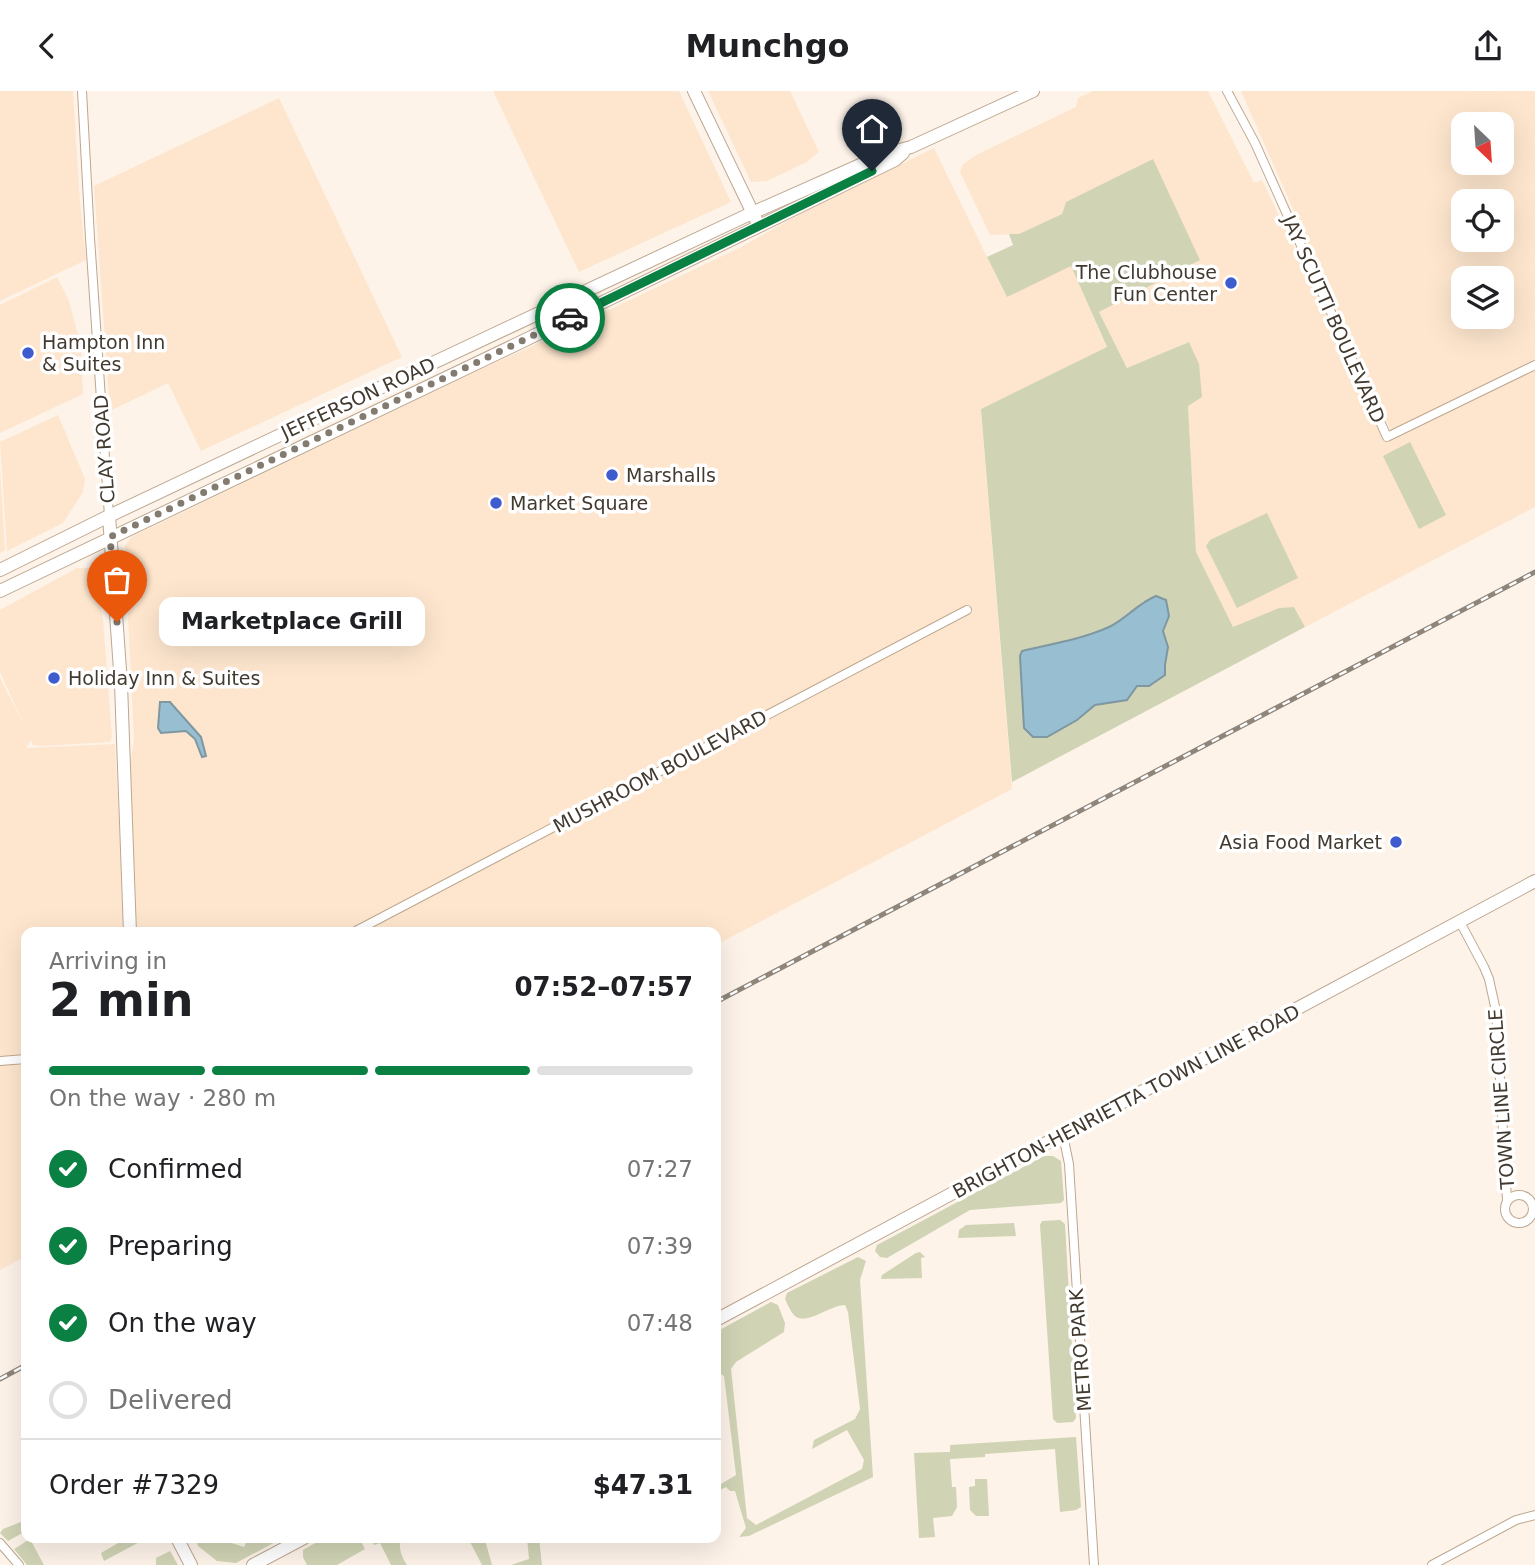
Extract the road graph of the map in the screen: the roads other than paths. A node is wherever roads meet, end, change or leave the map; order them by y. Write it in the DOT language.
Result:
graph roads {
  1 [pos="82,91"];
  2 [pos="694,91"];
  3 [pos="1033,91"];
  4 [pos="1227,91"];
  5 [pos="911,147"];
  6 [pos="752,213"];
  7 [pos="759,226"];
  8 [pos="1535,365"];
  9 [pos="109,516"];
  10 [pos="110,537"];
  11 [pos="0,570"];
  12 [pos="0,591"];
  13 [pos="967,610"];
  14 [pos="1535,881"];
  15 [pos="1460,922"];
  16 [pos="130,927"];
  17 [pos="363,927"];
  18 [pos="21,1059"];
  19 [pos="0,1061"];
  20 [pos="1063,1135"];
  21 [pos="1507,1200"];
  22 [pos="721,1317"];
  23 [pos="1535,1515"];
  24 [pos="0,1543"];
  25 [pos="180,1543"];
  26 [pos="295,1543"];
  27 [pos="19,1565"];
  28 [pos="191,1565"];
  29 [pos="253,1565"];
  30 [pos="1094,1565"];
  31 [pos="1432,1565"];
  1 -- 9 [label="street, CLAY ROAD"];
  2 -- 6 [label="main road"];
  3 -- 5 [label="main road, JEFFERSON ROAD"];
  4 -- 8 [label="street, JAY SCUTTI BOULEVARD"];
  5 -- 6 [label="main road, JEFFERSON ROAD"];
  5 -- 7 [label="main road, JEFFERSON ROAD"];
  6 -- 7 [label="main road"];
  6 -- 9 [label="main road, JEFFERSON ROAD"];
  7 -- 10 [label="main road, JEFFERSON ROAD"];
  9 -- 10 [label="main road, CLAY ROAD"];
  9 -- 11 [label="main road, JEFFERSON ROAD"];
  10 -- 12 [label="main road, JEFFERSON ROAD"];
  10 -- 16 [label="main road, CLAY ROAD"];
  13 -- 17 [label="street, MUSHROOM BOULEVARD"];
  14 -- 15 [label="main road, BRIGHTON-HENRIETTA TOWN LINE ROAD"];
  15 -- 20 [label="main road, BRIGHTON-HENRIETTA TOWN LINE ROAD"];
  15 -- 21 [label="street, TOWN LINE CIRCLE"];
  18 -- 19 [label="street"];
  20 -- 22 [label="main road, BRIGHTON-HENRIETTA TOWN LINE ROAD"];
  20 -- 30 [label="street, METRO PARK"];
  23 -- 31 [label="street"];
  24 -- 27 [label="street"];
  25 -- 28 [label="main road"];
  26 -- 29 [label="main road"];
}
